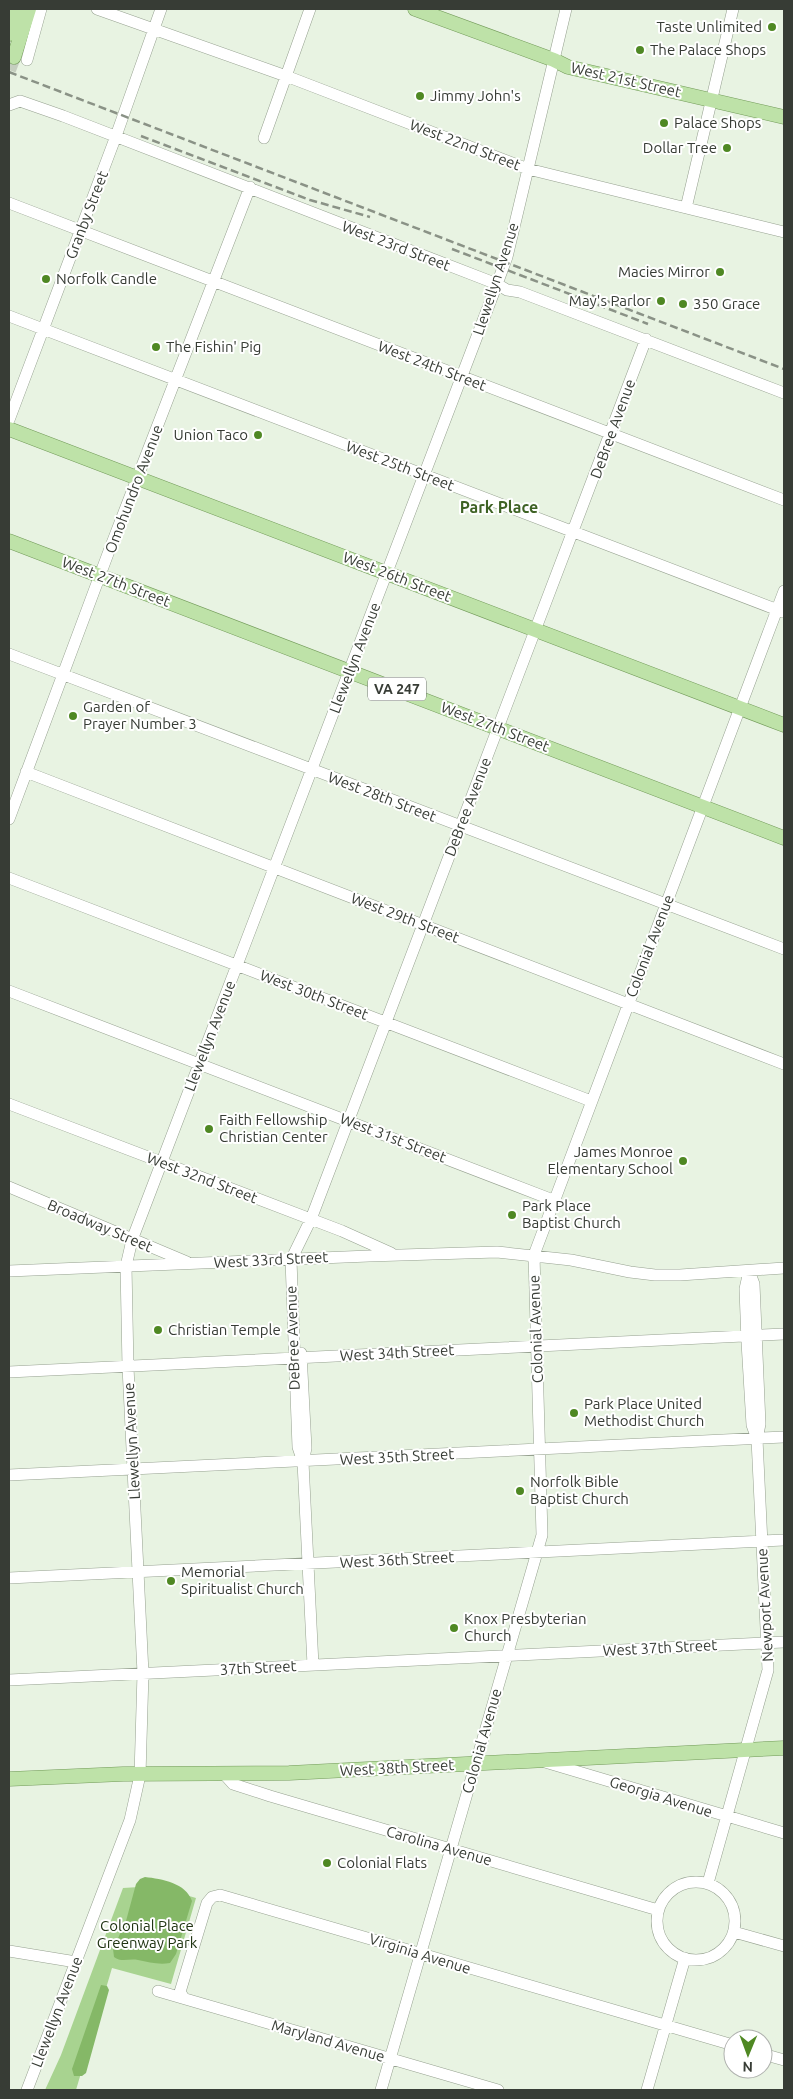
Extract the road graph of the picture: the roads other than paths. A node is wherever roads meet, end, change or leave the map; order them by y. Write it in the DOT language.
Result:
graph roads {
  1 [pos="17,9"];
  2 [pos="29,9"];
  3 [pos="40,9"];
  4 [pos="97,9"];
  5 [pos="161,9"];
  6 [pos="310,9"];
  7 [pos="415,9"];
  8 [pos="566,9"];
  9 [pos="734,9"];
  10 [pos="154,28"];
  11 [pos="9,34"];
  12 [pos="20,59"];
  13 [pos="554,60"];
  14 [pos="286,76"];
  15 [pos="713,100"];
  16 [pos="9,105"];
  17 [pos="784,117"];
  18 [pos="116,136"];
  19 [pos="264,138"];
  20 [pos="528,169"];
  21 [pos="250,187"];
  22 [pos="9,203"];
  23 [pos="686,208"];
  24 [pos="80,232"];
  25 [pos="784,232"];
  26 [pos="212,282"];
  27 [pos="497,284"];
  28 [pos="9,316"];
  29 [pos="43,330"];
  30 [pos="646,339"];
  31 [pos="462,378"];
  32 [pos="176,381"];
  33 [pos="784,393"];
  34 [pos="9,420"];
  35 [pos="9,429"];
  36 [pos="611,434"];
  37 [pos="425,475"];
  38 [pos="138,479"];
  39 [pos="784,500"];
  40 [pos="574,532"];
  41 [pos="9,541"];
  42 [pos="387,574"];
  43 [pos="100,576"];
  44 [pos="784,592"];
  45 [pos="781,611"];
  46 [pos="536,630"];
  47 [pos="9,654"];
  48 [pos="350,672"];
  49 [pos="64,675"];
  50 [pos="740,708"];
  51 [pos="784,725"];
  52 [pos="498,728"];
  53 [pos="312,770"];
  54 [pos="26,772"];
  55 [pos="702,806"];
  56 [pos="9,819"];
  57 [pos="461,827"];
  58 [pos="784,838"];
  59 [pos="275,868"];
  60 [pos="9,878"];
  61 [pos="666,904"];
  62 [pos="424,924"];
  63 [pos="784,950"];
  64 [pos="237,966"];
  65 [pos="9,991"];
  66 [pos="629,1004"];
  67 [pos="386,1022"];
  68 [pos="200,1063"];
  69 [pos="784,1064"];
  70 [pos="591,1101"];
  71 [pos="9,1104"];
  72 [pos="348,1121"];
  73 [pos="162,1162"];
  74 [pos="9,1187"];
  75 [pos="553,1200"];
  76 [pos="311,1219"];
  77 [pos="132,1240"];
  78 [pos="395,1255"];
  79 [pos="534,1255"];
  80 [pos="295,1260"];
  81 [pos="191,1264"];
  82 [pos="126,1266"];
  83 [pos="784,1268"];
  84 [pos="748,1270"];
  85 [pos="9,1271"];
  86 [pos="784,1334"];
  87 [pos="752,1336"];
  88 [pos="536,1346"];
  89 [pos="297,1358"];
  90 [pos="128,1367"];
  91 [pos="9,1372"];
  92 [pos="784,1437"];
  93 [pos="757,1439"];
  94 [pos="540,1449"];
  95 [pos="303,1462"];
  96 [pos="134,1470"];
  97 [pos="9,1476"];
  98 [pos="784,1540"];
  99 [pos="762,1541"];
  100 [pos="537,1552"];
  101 [pos="307,1564"];
  102 [pos="139,1573"];
  103 [pos="9,1578"];
  104 [pos="767,1642"];
  105 [pos="784,1642"];
  106 [pos="506,1656"];
  107 [pos="312,1665"];
  108 [pos="143,1673"];
  109 [pos="9,1680"];
  110 [pos="784,1748"];
  111 [pos="746,1750"];
  112 [pos="538,1760"];
  113 [pos="475,1764"];
  114 [pos="140,1775"];
  115 [pos="224,1775"];
  116 [pos="9,1779"];
  117 [pos="726,1816"];
  118 [pos="784,1833"];
  119 [pos="451,1849"];
  120 [pos="708,1883"];
  121 [pos="658,1910"];
  122 [pos="734,1932"];
  123 [pos="784,1946"];
  124 [pos="9,1951"];
  125 [pos="421,1954"];
  126 [pos="685,1958"];
  127 [pos="76,1962"];
  128 [pos="158,1991"];
  129 [pos="184,1998"];
  130 [pos="666,2026"];
  131 [pos="723,2042"];
  132 [pos="390,2059"];
  133 [pos="28,2090"];
  134 [pos="381,2090"];
  135 [pos="498,2090"];
  136 [pos="647,2090"];
  1 -- 11 [label="main road"];
  2 -- 12 [label="main road"];
  3 -- 12 [label="street"];
  4 -- 10 [label="street, West 22nd Street"];
  5 -- 10 [label="street, Granby Street"];
  6 -- 14 [label="street"];
  7 -- 13 [label="main road, West 21st Street"];
  8 -- 13 [label="street, Llewellyn Avenue"];
  9 -- 15 [label="street"];
  10 -- 14 [label="street, West 22nd Street"];
  10 -- 18 [label="street, Granby Street"];
  13 -- 15 [label="main road, West 21st Street"];
  13 -- 20 [label="street, Llewellyn Avenue"];
  14 -- 19 [label="street"];
  14 -- 20 [label="street, West 22nd Street"];
  15 -- 17 [label="main road, West 21st Street"];
  15 -- 23 [label="street"];
  16 -- 18 [label="street, West 23rd Street"];
  18 -- 21 [label="street, West 23rd Street"];
  18 -- 24 [label="street, Granby Street"];
  20 -- 23 [label="street, West 22nd Street"];
  20 -- 27 [label="street, Llewellyn Avenue"];
  21 -- 26 [label="street, Omohundro Avenue"];
  21 -- 27 [label="street, West 23rd Street"];
  22 -- 24 [label="street, West 24th Street"];
  23 -- 25 [label="street, West 22nd Street"];
  24 -- 26 [label="street, West 24th Street"];
  24 -- 29 [label="street, Granby Street"];
  26 -- 31 [label="street, West 24th Street"];
  26 -- 32 [label="street, Omohundro Avenue"];
  27 -- 30 [label="street, West 23rd Street"];
  27 -- 31 [label="street, Llewellyn Avenue"];
  28 -- 29 [label="street, West 25th Street"];
  29 -- 32 [label="street, West 25th Street"];
  29 -- 34 [label="street, Granby Street"];
  30 -- 33 [label="street, West 23rd Street"];
  30 -- 36 [label="street, DeBree Avenue"];
  31 -- 36 [label="street, West 24th Street"];
  31 -- 37 [label="street, Llewellyn Avenue"];
  32 -- 37 [label="street, West 25th Street"];
  32 -- 38 [label="street, Omohundro Avenue"];
  35 -- 38 [label="main road, West 26th Street"];
  36 -- 39 [label="street, West 24th Street"];
  36 -- 40 [label="street, DeBree Avenue"];
  37 -- 40 [label="street, West 25th Street"];
  37 -- 42 [label="street, Llewellyn Avenue"];
  38 -- 42 [label="main road, West 26th Street"];
  38 -- 43 [label="street, Omohundro Avenue"];
  40 -- 45 [label="street, West 25th Street"];
  40 -- 46 [label="street, DeBree Avenue"];
  41 -- 43 [label="main road, West 27th Street / VA 247"];
  42 -- 46 [label="main road, West 26th Street"];
  42 -- 48 [label="street, Llewellyn Avenue"];
  43 -- 48 [label="main road, West 27th Street / VA 247"];
  43 -- 49 [label="street, Omohundro Avenue"];
  44 -- 45 [label="street, Colonial Avenue"];
  45 -- 50 [label="street, Colonial Avenue"];
  46 -- 50 [label="main road, West 26th Street"];
  46 -- 52 [label="street, DeBree Avenue"];
  47 -- 49 [label="street, West 28th Street"];
  48 -- 52 [label="main road, West 27th Street / VA 247"];
  48 -- 53 [label="street, Llewellyn Avenue"];
  49 -- 53 [label="street, West 28th Street"];
  49 -- 54 [label="street, Omohundro Avenue"];
  50 -- 51 [label="main road, West 26th Street"];
  50 -- 55 [label="street, Colonial Avenue"];
  52 -- 55 [label="main road, West 27th Street / VA 247"];
  52 -- 57 [label="street, DeBree Avenue"];
  53 -- 57 [label="street, West 28th Street"];
  53 -- 59 [label="street, Llewellyn Avenue"];
  54 -- 56 [label="street, Omohundro Avenue"];
  54 -- 59 [label="street, West 29th Street"];
  55 -- 58 [label="main road, West 27th Street / VA 247"];
  55 -- 61 [label="street, Colonial Avenue"];
  57 -- 61 [label="street, West 28th Street"];
  57 -- 62 [label="street, DeBree Avenue"];
  59 -- 62 [label="street, West 29th Street"];
  59 -- 64 [label="street, Llewellyn Avenue"];
  60 -- 64 [label="street, West 30th Street"];
  61 -- 63 [label="street, West 28th Street"];
  61 -- 66 [label="street, Colonial Avenue"];
  62 -- 66 [label="street, West 29th Street"];
  62 -- 67 [label="street, DeBree Avenue"];
  64 -- 67 [label="street, West 30th Street"];
  64 -- 68 [label="street, Llewellyn Avenue"];
  65 -- 68 [label="street, West 31st Street"];
  66 -- 69 [label="street, West 29th Street"];
  66 -- 70 [label="street, Colonial Avenue"];
  67 -- 70 [label="street, West 30th Street"];
  67 -- 72 [label="street, DeBree Avenue"];
  68 -- 72 [label="street, West 31st Street"];
  68 -- 73 [label="street, Llewellyn Avenue"];
  70 -- 75 [label="street, Colonial Avenue"];
  71 -- 73 [label="street, West 32nd Street"];
  72 -- 75 [label="street, West 31st Street"];
  72 -- 76 [label="street, DeBree Avenue"];
  73 -- 76 [label="street, West 32nd Street"];
  73 -- 77 [label="street, Llewellyn Avenue"];
  74 -- 77 [label="street, Broadway Street"];
  75 -- 79 [label="street, Colonial Avenue"];
  76 -- 78 [label="street, West 32nd Street"];
  76 -- 80 [label="street, DeBree Avenue"];
  77 -- 81 [label="street, Broadway Street"];
  77 -- 82 [label="street, Llewellyn Avenue"];
  78 -- 79 [label="street, West 33rd Street"];
  78 -- 80 [label="street, West 33rd Street"];
  79 -- 84 [label="street, West 33rd Street"];
  79 -- 88 [label="street, Colonial Avenue"];
  80 -- 81 [label="street, West 33rd Street"];
  80 -- 89 [label="street, DeBree Avenue"];
  81 -- 82 [label="street, West 33rd Street"];
  82 -- 85 [label="street, West 33rd Street"];
  82 -- 90 [label="street, Llewellyn Avenue"];
  83 -- 84 [label="street, West 33rd Street"];
  84 -- 87 [label="street, Newport Avenue"];
  86 -- 87 [label="street, West 34th Street"];
  87 -- 88 [label="street, West 34th Street"];
  87 -- 93 [label="street, Newport Avenue"];
  88 -- 89 [label="street, West 34th Street"];
  88 -- 94 [label="street, Colonial Avenue"];
  89 -- 90 [label="street, West 34th Street"];
  89 -- 95 [label="street, DeBree Avenue"];
  90 -- 91 [label="street, West 34th Street"];
  90 -- 96 [label="street, Llewellyn Avenue"];
  92 -- 93 [label="street, West 35th Street"];
  93 -- 94 [label="street, West 35th Street"];
  93 -- 99 [label="street, Newport Avenue"];
  94 -- 95 [label="street, West 35th Street"];
  94 -- 100 [label="street, Colonial Avenue"];
  95 -- 96 [label="street, West 35th Street"];
  95 -- 101 [label="street, DeBree Avenue"];
  96 -- 97 [label="street, West 35th Street"];
  96 -- 102 [label="street, Llewellyn Avenue"];
  98 -- 99 [label="street, West 36th Street"];
  99 -- 100 [label="street, West 36th Street"];
  99 -- 104 [label="street, Newport Avenue"];
  100 -- 101 [label="street, West 36th Street"];
  100 -- 106 [label="street, Colonial Avenue"];
  101 -- 102 [label="street, West 36th Street"];
  101 -- 107 [label="street, DeBree Avenue"];
  102 -- 103 [label="street, West 36th Street"];
  102 -- 108 [label="street, Llewellyn Avenue"];
  104 -- 105 [label="street, West 37th Street"];
  104 -- 106 [label="street, West 37th Street"];
  104 -- 111 [label="street, Newport Avenue"];
  106 -- 107 [label="street, 37th Street"];
  106 -- 113 [label="street, Colonial Avenue"];
  107 -- 108 [label="street, 37th Street"];
  108 -- 109 [label="street, 37th Street"];
  108 -- 114 [label="street, Llewellyn Avenue"];
  110 -- 111 [label="main road, West 38th Street"];
  111 -- 112 [label="main road, West 38th Street"];
  111 -- 117 [label="street, Newport Avenue"];
  112 -- 113 [label="main road, West 38th Street"];
  112 -- 117 [label="street, Georgia Avenue"];
  113 -- 115 [label="main road, West 38th Street"];
  113 -- 119 [label="street, Colonial Avenue"];
  114 -- 115 [label="main road, West 38th Street"];
  114 -- 116 [label="main road, West 38th Street"];
  114 -- 127 [label="street, Llewellyn Avenue"];
  115 -- 119 [label="street, Carolina Avenue"];
  117 -- 118 [label="street, Georgia Avenue"];
  117 -- 120 [label="street, Newport Avenue"];
  119 -- 121 [label="street, Carolina Avenue"];
  119 -- 125 [label="street, Colonial Avenue"];
  120 -- 121 [label="street"];
  120 -- 122 [label="street"];
  121 -- 126 [label="street"];
  122 -- 123 [label="street"];
  122 -- 126 [label="street"];
  124 -- 127 [label="street"];
  125 -- 129 [label="street, Virginia Avenue"];
  125 -- 130 [label="street, Virginia Avenue"];
  125 -- 132 [label="street, Colonial Avenue"];
  126 -- 130 [label="street"];
  127 -- 133 [label="street, Llewellyn Avenue"];
  128 -- 129 [label="street, Maryland Avenue"];
  129 -- 132 [label="street, Maryland Avenue"];
  130 -- 131 [label="street, Virginia Avenue"];
  130 -- 136 [label="street"];
  132 -- 134 [label="street, Colonial Avenue"];
  132 -- 135 [label="street, Maryland Avenue"];
}
